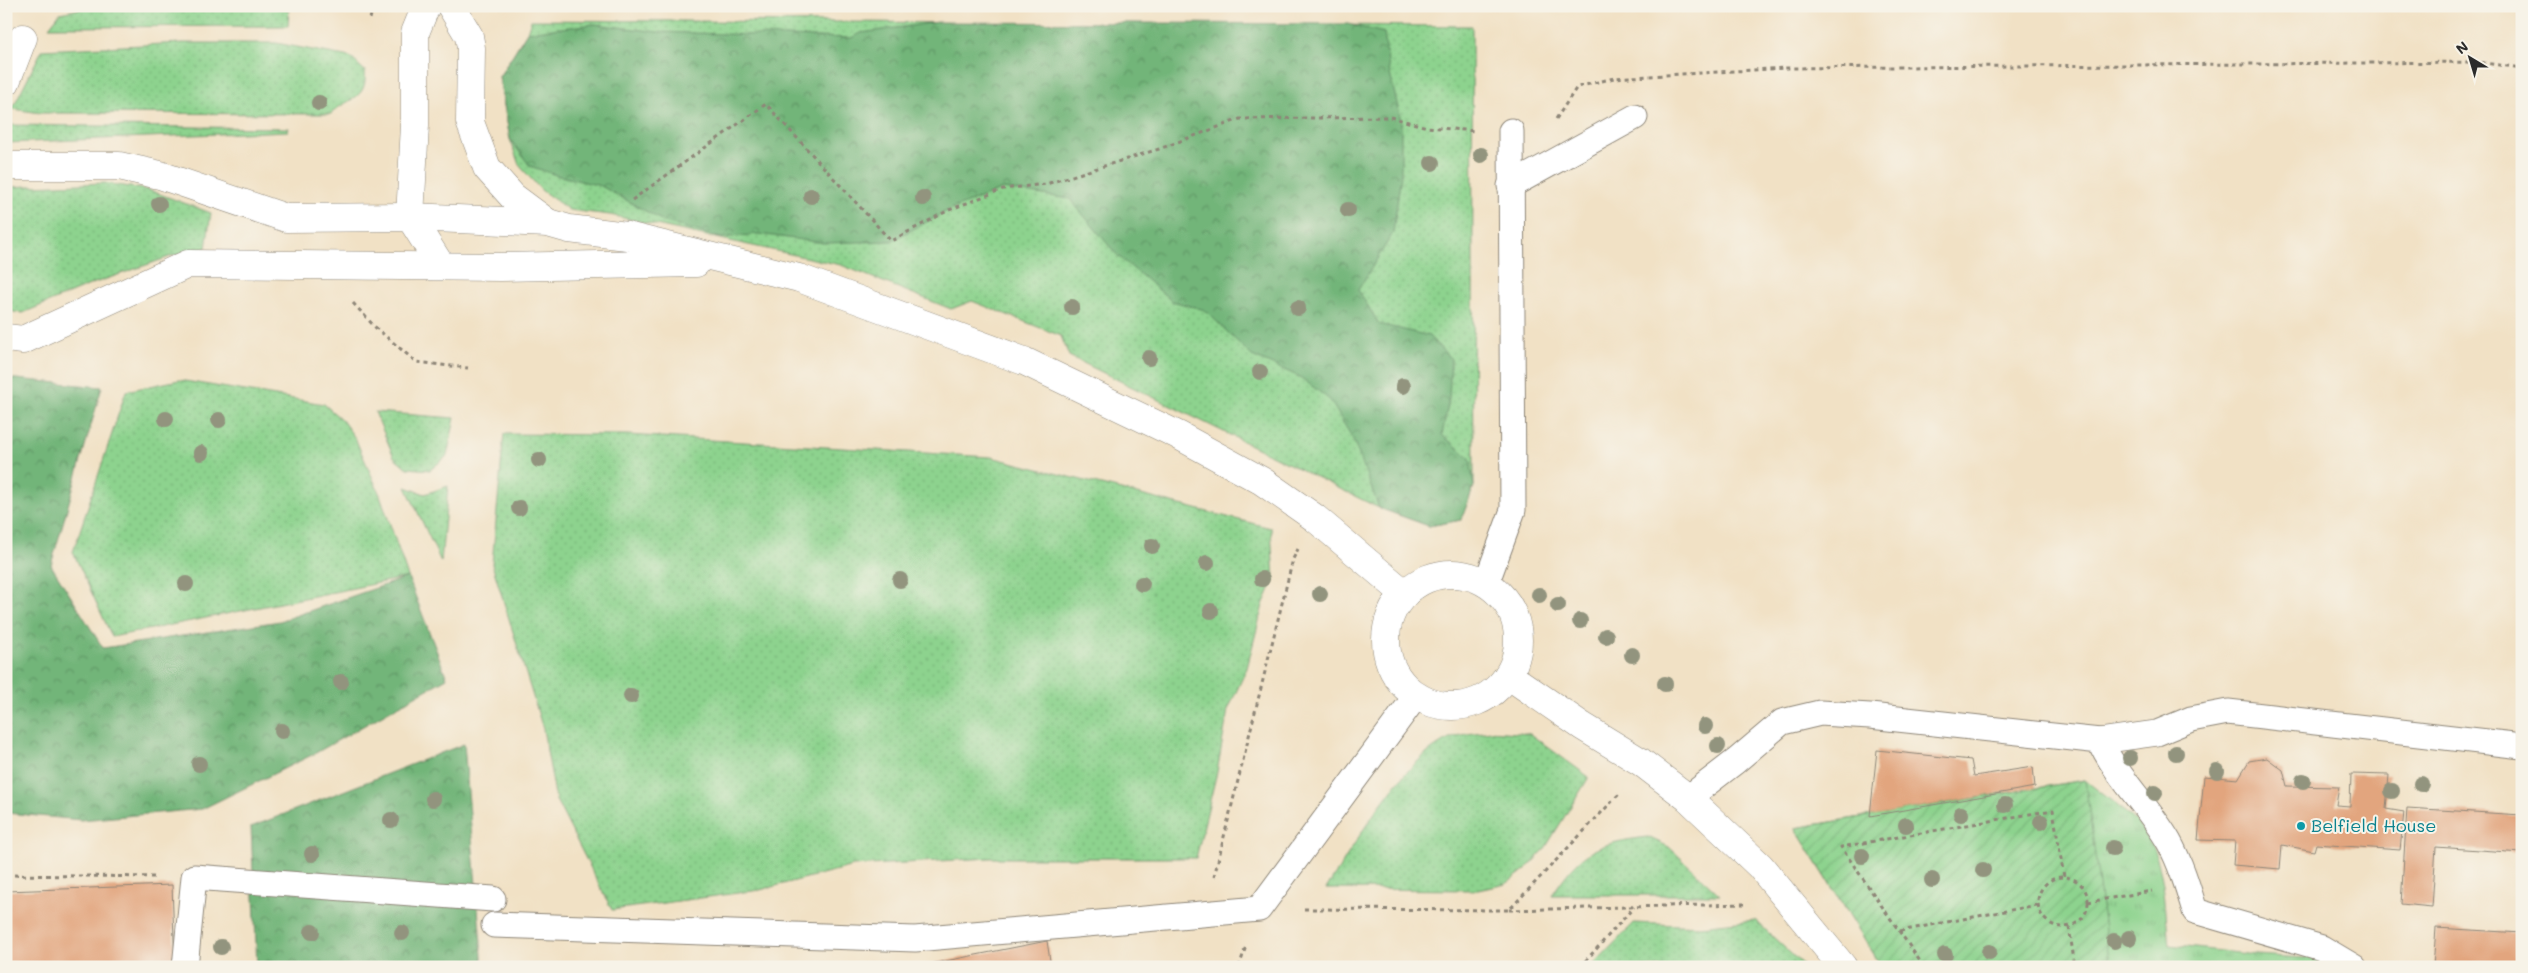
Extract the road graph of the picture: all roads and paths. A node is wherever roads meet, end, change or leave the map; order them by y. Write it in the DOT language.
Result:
graph roads {
  1 [pos="373,6"];
  2 [pos="426,6"];
  3 [pos="451,6"];
  4 [pos="370,19"];
  5 [pos="23,38"];
  6 [pos="2522,68"];
  7 [pos="6,82"];
  8 [pos="1635,117"];
  9 [pos="1511,131"];
  10 [pos="6,166"];
  11 [pos="1510,186"];
  12 [pos="625,204"];
  13 [pos="410,217"];
  14 [pos="548,223"];
  15 [pos="735,262"];
  16 [pos="441,266"];
  17 [pos="351,302"];
  18 [pos="6,338"];
  19 [pos="468,368"];
  20 [pos="1315,518"];
  21 [pos="1486,584"];
  22 [pos="1405,594"];
  23 [pos="1508,675"];
  24 [pos="1416,696"];
  25 [pos="2100,741"];
  26 [pos="2522,746"];
  27 [pos="1619,794"];
  28 [pos="1688,798"];
  29 [pos="6,875"];
  30 [pos="194,877"];
  31 [pos="2064,877"];
  32 [pos="2155,890"];
  33 [pos="494,899"];
  34 [pos="1790,902"];
  35 [pos="2088,902"];
  36 [pos="2037,905"];
  37 [pos="1635,907"];
  38 [pos="1258,909"];
  39 [pos="1510,910"];
  40 [pos="1207,914"];
  41 [pos="494,925"];
  42 [pos="2069,927"];
  43 [pos="1900,932"];
  44 [pos="185,967"];
  45 [pos="1580,967"];
  46 [pos="1843,967"];
  47 [pos="1924,967"];
  48 [pos="2075,967"];
  49 [pos="2354,967"];
  1 -- 4 [label="path"];
  2 -- 13 [label="street"];
  3 -- 14 [label="street"];
  5 -- 7 [label="street"];
  6 -- 9 [label="path"];
  8 -- 11 [label="lane"];
  9 -- 11 [label="lane"];
  9 -- 12 [label="path"];
  10 -- 13 [label="street"];
  11 -- 21 [label="lane"];
  13 -- 14 [label="street"];
  13 -- 16 [label="street"];
  14 -- 15 [label="street"];
  15 -- 16 [label="street"];
  15 -- 20 [label="street"];
  16 -- 18 [label="street"];
  17 -- 19 [label="path"];
  20 -- 22 [label="street"];
  20 -- 40 [label="path"];
  21 -- 22 [label="street"];
  21 -- 23 [label="street"];
  22 -- 24 [label="street"];
  23 -- 24 [label="street"];
  23 -- 28 [label="street"];
  24 -- 38 [label="lane"];
  25 -- 26 [label="lane"];
  25 -- 28 [label="lane"];
  25 -- 49 [label="lane"];
  27 -- 39 [label="path"];
  28 -- 34 [label="street"];
  29 -- 30 [label="path"];
  30 -- 33 [label="lane"];
  30 -- 44 [label="lane"];
  31 -- 35 [label="path"];
  31 -- 36 [label="path"];
  31 -- 43 [label="path"];
  32 -- 35 [label="path"];
  34 -- 37 [label="path"];
  34 -- 46 [label="street"];
  35 -- 42 [label="path"];
  36 -- 42 [label="path"];
  36 -- 43 [label="path"];
  37 -- 39 [label="path"];
  37 -- 45 [label="path"];
  38 -- 39 [label="path"];
  38 -- 40 [label="lane"];
  40 -- 41 [label="lane"];
  42 -- 48 [label="path"];
  43 -- 47 [label="path"];
}
